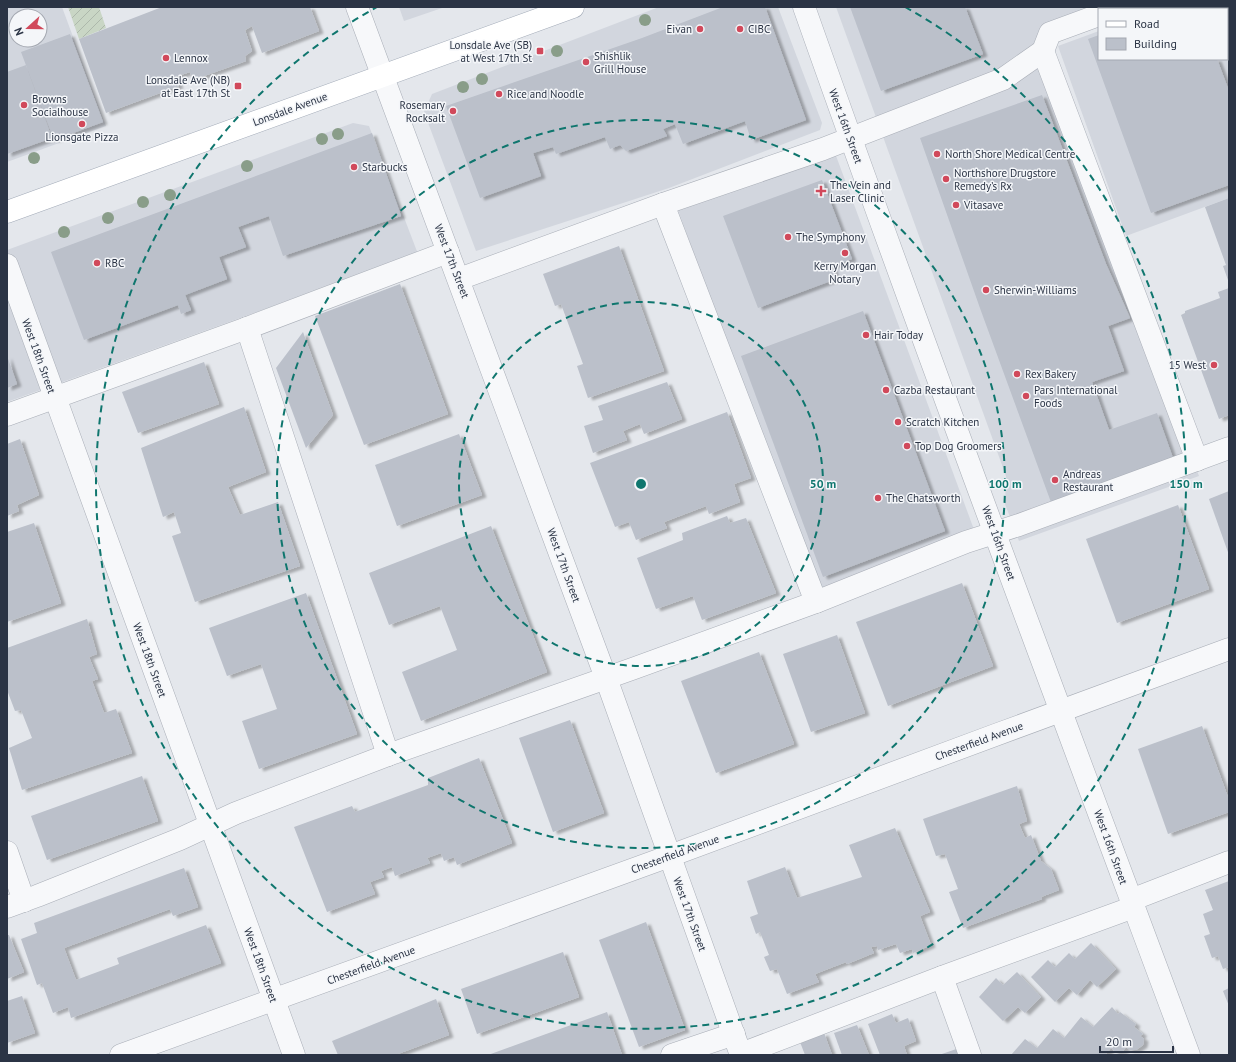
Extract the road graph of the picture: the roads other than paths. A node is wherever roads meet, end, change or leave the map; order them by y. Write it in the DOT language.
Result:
graph roads {
  1 [pos="357,7"];
  2 [pos="573,7"];
  3 [pos="804,7"];
  4 [pos="1098,15"];
  5 [pos="1043,51"];
  6 [pos="383,75"];
  7 [pos="850,138"];
  8 [pos="663,204"];
  9 [pos="7,212"];
  10 [pos="448,252"];
  11 [pos="7,265"];
  12 [pos="459,279"];
  13 [pos="247,328"];
  14 [pos="54,398"];
  15 [pos="7,415"];
  16 [pos="1229,448"];
  17 [pos="1197,460"];
  18 [pos="995,534"];
  19 [pos="816,602"];
  20 [pos="1229,649"];
  21 [pos="606,678"];
  22 [pos="1061,710"];
  23 [pos="388,755"];
  24 [pos="210,826"];
  25 [pos="7,852"];
  26 [pos="669,856"];
  27 [pos="1229,862"];
  28 [pos="1132,903"];
  29 [pos="16,904"];
  30 [pos="942,977"];
  31 [pos="274,1001"];
  32 [pos="739,1048"];
  33 [pos="121,1055"];
  34 [pos="294,1055"];
  35 [pos="672,1055"];
  36 [pos="970,1055"];
  37 [pos="1189,1055"];
  1 -- 6 [label="street, West 17th Street"];
  2 -- 6 [label="main road, Lonsdale Avenue"];
  3 -- 7 [label="street, West 16th Street"];
  4 -- 5 [label="street"];
  5 -- 7 [label="street"];
  5 -- 17 [label="street"];
  6 -- 9 [label="main road, Lonsdale Avenue"];
  6 -- 10 [label="street, West 17th Street"];
  7 -- 8 [label="street"];
  7 -- 18 [label="street, West 16th Street"];
  8 -- 12 [label="street"];
  8 -- 19 [label="street"];
  10 -- 12 [label="street, West 17th Street"];
  10 -- 13 [label="street"];
  11 -- 14 [label="street, West 18th Street"];
  12 -- 21 [label="street, West 17th Street"];
  13 -- 14 [label="street"];
  13 -- 23 [label="street"];
  14 -- 15 [label="street"];
  14 -- 24 [label="street, West 18th Street"];
  16 -- 17 [label="street"];
  17 -- 18 [label="street"];
  18 -- 19 [label="street"];
  18 -- 22 [label="street, West 16th Street"];
  19 -- 21 [label="street"];
  20 -- 22 [label="street, Chesterfield Avenue"];
  21 -- 23 [label="street"];
  21 -- 26 [label="street, West 17th Street"];
  22 -- 26 [label="street, Chesterfield Avenue"];
  22 -- 28 [label="street, West 16th Street"];
  23 -- 24 [label="street"];
  24 -- 29 [label="street"];
  24 -- 31 [label="street, West 18th Street"];
  25 -- 29 [label="street"];
  26 -- 31 [label="street, Chesterfield Avenue"];
  26 -- 32 [label="street, West 17th Street"];
  27 -- 28 [label="street"];
  28 -- 30 [label="street"];
  28 -- 37 [label="street, West 16th Street"];
  30 -- 32 [label="street"];
  30 -- 36 [label="street"];
  31 -- 33 [label="street, Chesterfield Avenue"];
  31 -- 34 [label="street, West 18th Street"];
  32 -- 35 [label="street"];
}
